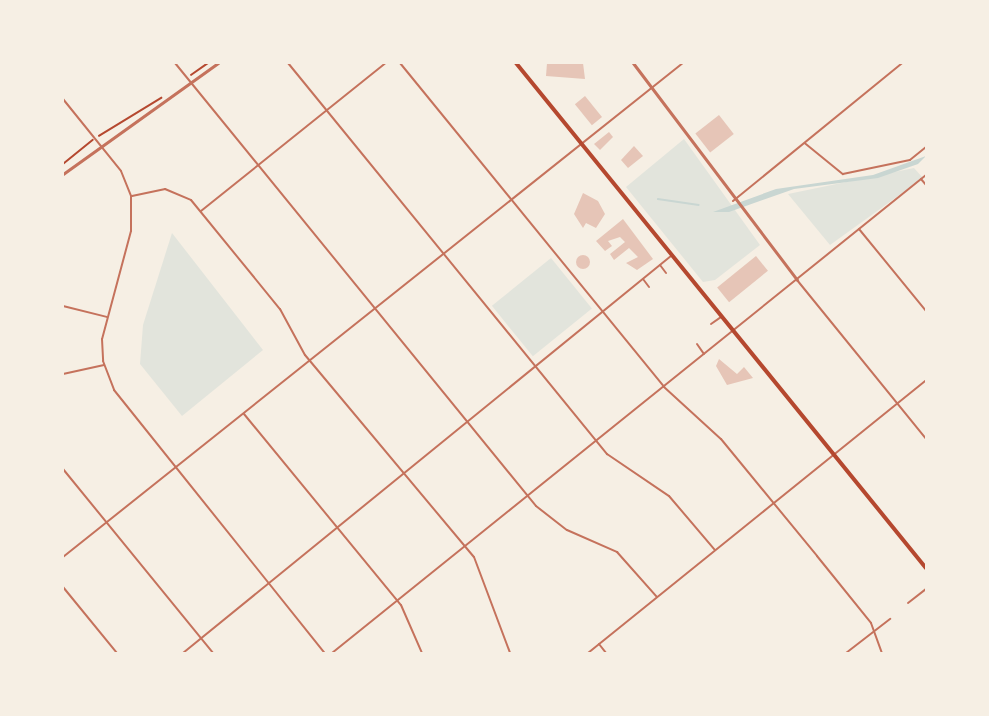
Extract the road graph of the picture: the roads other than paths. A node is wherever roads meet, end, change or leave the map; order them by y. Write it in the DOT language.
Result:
graph roads {
  1 [pos="175,63"];
  2 [pos="218,63"];
  3 [pos="288,63"];
  4 [pos="386,63"];
  5 [pos="400,63"];
  6 [pos="516,63"];
  7 [pos="633,63"];
  8 [pos="683,63"];
  9 [pos="902,63"];
  10 [pos="192,84"];
  11 [pos="653,88"];
  12 [pos="63,99"];
  13 [pos="326,110"];
  14 [pos="805,143"];
  15 [pos="100,144"];
  16 [pos="582,144"];
  17 [pos="926,147"];
  18 [pos="257,164"];
  19 [pos="63,174"];
  20 [pos="926,175"];
  21 [pos="921,179"];
  22 [pos="926,185"];
  23 [pos="131,196"];
  24 [pos="511,200"];
  25 [pos="733,201"];
  26 [pos="201,211"];
  27 [pos="859,230"];
  28 [pos="443,254"];
  29 [pos="672,255"];
  30 [pos="660,265"];
  31 [pos="666,273"];
  32 [pos="642,279"];
  33 [pos="797,280"];
  34 [pos="649,287"];
  35 [pos="63,306"];
  36 [pos="375,309"];
  37 [pos="601,312"];
  38 [pos="926,312"];
  39 [pos="722,316"];
  40 [pos="108,317"];
  41 [pos="711,324"];
  42 [pos="734,331"];
  43 [pos="696,344"];
  44 [pos="705,354"];
  45 [pos="311,359"];
  46 [pos="104,365"];
  47 [pos="534,366"];
  48 [pos="63,374"];
  49 [pos="926,380"];
  50 [pos="664,387"];
  51 [pos="898,404"];
  52 [pos="244,414"];
  53 [pos="466,421"];
  54 [pos="926,438"];
  55 [pos="596,442"];
  56 [pos="835,455"];
  57 [pos="176,468"];
  58 [pos="63,469"];
  59 [pos="404,471"];
  60 [pos="528,496"];
  61 [pos="774,503"];
  62 [pos="106,523"];
  63 [pos="335,526"];
  64 [pos="466,546"];
  65 [pos="715,550"];
  66 [pos="63,557"];
  67 [pos="926,568"];
  68 [pos="267,581"];
  69 [pos="63,587"];
  70 [pos="926,589"];
  71 [pos="657,597"];
  72 [pos="397,602"];
  73 [pos="908,603"];
  74 [pos="890,619"];
  75 [pos="873,631"];
  76 [pos="200,637"];
  77 [pos="598,644"];
  78 [pos="117,653"];
  79 [pos="183,653"];
  80 [pos="213,653"];
  81 [pos="325,653"];
  82 [pos="332,653"];
  83 [pos="422,653"];
  84 [pos="510,653"];
  85 [pos="588,653"];
  86 [pos="606,653"];
  87 [pos="846,653"];
  88 [pos="882,653"];
  1 -- 10 [label="street"];
  2 -- 10 [label="street"];
  3 -- 13 [label="street"];
  4 -- 13 [label="street"];
  5 -- 24 [label="street"];
  6 -- 16 [label="main road"];
  7 -- 11 [label="street"];
  8 -- 11 [label="street"];
  9 -- 14 [label="street"];
  10 -- 15 [label="street"];
  10 -- 18 [label="street"];
  11 -- 16 [label="street"];
  11 -- 25 [label="street"];
  12 -- 15 [label="street"];
  13 -- 18 [label="street"];
  13 -- 28 [label="street"];
  14 -- 17 [label="street"];
  14 -- 25 [label="street"];
  15 -- 19 [label="street"];
  15 -- 23 [label="street"];
  16 -- 24 [label="street"];
  16 -- 29 [label="main road"];
  18 -- 26 [label="street"];
  18 -- 36 [label="street"];
  20 -- 21 [label="street"];
  21 -- 22 [label="street"];
  21 -- 27 [label="street"];
  23 -- 26 [label="street"];
  23 -- 40 [label="street"];
  24 -- 28 [label="street"];
  24 -- 37 [label="street"];
  25 -- 33 [label="street"];
  26 -- 45 [label="street"];
  27 -- 33 [label="street"];
  27 -- 38 [label="street"];
  28 -- 36 [label="street"];
  28 -- 47 [label="street"];
  29 -- 30 [label="street"];
  29 -- 39 [label="main road"];
  30 -- 31 [label="street"];
  30 -- 32 [label="street"];
  32 -- 34 [label="street"];
  32 -- 37 [label="street"];
  33 -- 42 [label="street"];
  33 -- 51 [label="street"];
  35 -- 40 [label="street"];
  36 -- 45 [label="street"];
  36 -- 53 [label="street"];
  37 -- 47 [label="street"];
  37 -- 50 [label="street"];
  39 -- 41 [label="street"];
  39 -- 42 [label="main road"];
  40 -- 46 [label="street"];
  42 -- 44 [label="street"];
  42 -- 56 [label="main road"];
  43 -- 44 [label="street"];
  44 -- 50 [label="street"];
  45 -- 52 [label="street"];
  45 -- 59 [label="street"];
  46 -- 48 [label="street"];
  46 -- 57 [label="street"];
  47 -- 53 [label="street"];
  47 -- 55 [label="street"];
  49 -- 51 [label="street"];
  50 -- 55 [label="street"];
  50 -- 61 [label="street"];
  51 -- 54 [label="street"];
  51 -- 56 [label="street"];
  52 -- 57 [label="street"];
  52 -- 63 [label="street"];
  53 -- 59 [label="street"];
  53 -- 60 [label="street"];
  55 -- 60 [label="street"];
  55 -- 65 [label="street"];
  56 -- 61 [label="street"];
  56 -- 67 [label="main road"];
  57 -- 62 [label="street"];
  57 -- 68 [label="street"];
  58 -- 62 [label="street"];
  59 -- 63 [label="street"];
  59 -- 64 [label="street"];
  60 -- 64 [label="street"];
  60 -- 71 [label="street"];
  61 -- 65 [label="street"];
  61 -- 75 [label="street"];
  62 -- 66 [label="street"];
  62 -- 76 [label="street"];
  63 -- 68 [label="street"];
  63 -- 72 [label="street"];
  64 -- 72 [label="street"];
  64 -- 84 [label="street"];
  65 -- 71 [label="street"];
  68 -- 76 [label="street"];
  68 -- 81 [label="street"];
  69 -- 78 [label="street"];
  70 -- 73 [label="street"];
  71 -- 77 [label="street"];
  72 -- 82 [label="street"];
  72 -- 83 [label="street"];
  74 -- 75 [label="street"];
  75 -- 87 [label="street"];
  75 -- 88 [label="street"];
  76 -- 79 [label="street"];
  76 -- 80 [label="street"];
  77 -- 85 [label="street"];
  77 -- 86 [label="street"];
}
